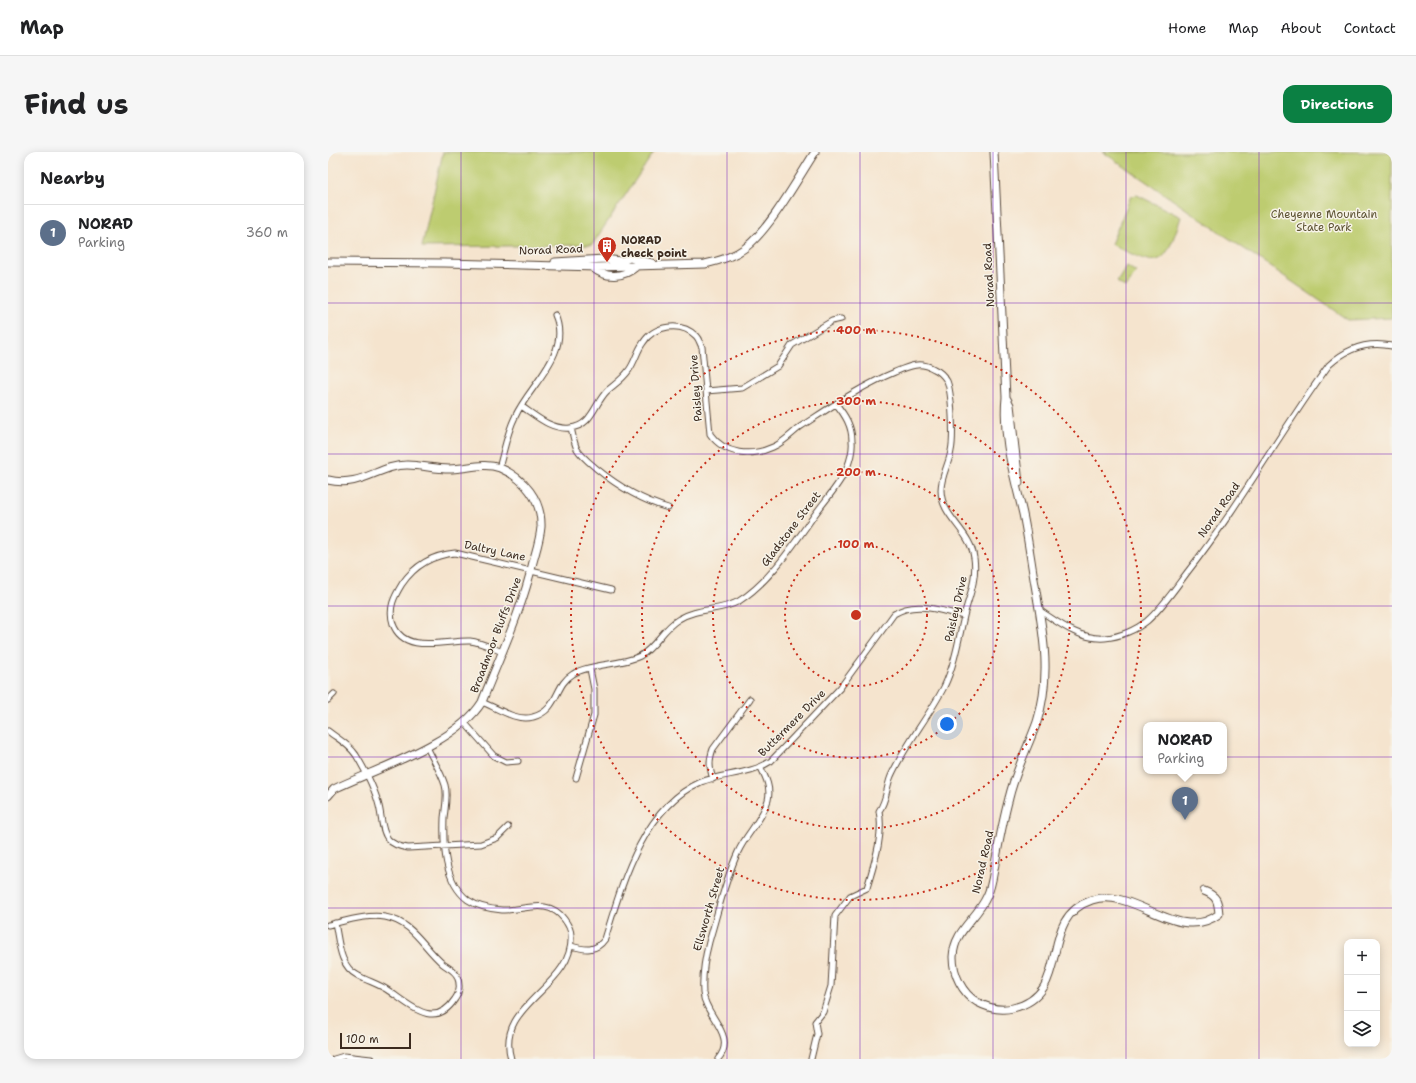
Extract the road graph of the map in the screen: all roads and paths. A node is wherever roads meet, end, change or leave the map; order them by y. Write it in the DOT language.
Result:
graph roads {
  1 [pos="815,152"];
  2 [pos="994,152"];
  3 [pos="328,262"];
  4 [pos="500,264"];
  5 [pos="674,265"];
  6 [pos="555,315"];
  7 [pos="842,319"];
  8 [pos="1392,346"];
  9 [pos="706,391"];
  10 [pos="836,404"];
  11 [pos="521,406"];
  12 [pos="571,428"];
  13 [pos="499,468"];
  14 [pos="328,480"];
  15 [pos="668,508"];
  16 [pos="532,569"];
  17 [pos="611,590"];
  18 [pos="1039,610"];
  19 [pos="964,616"];
  20 [pos="502,652"];
  21 [pos="590,669"];
  22 [pos="334,694"];
  23 [pos="750,699"];
  24 [pos="328,700"];
  25 [pos="482,702"];
  26 [pos="464,722"];
  27 [pos="328,731"];
  28 [pos="427,747"];
  29 [pos="518,761"];
  30 [pos="761,768"];
  31 [pos="366,774"];
  32 [pos="576,778"];
  33 [pos="713,779"];
  34 [pos="328,796"];
  35 [pos="508,827"];
  36 [pos="445,846"];
  37 [pos="1204,890"];
  38 [pos="335,923"];
  39 [pos="328,925"];
  40 [pos="571,946"];
  41 [pos="334,1059"];
  42 [pos="371,1059"];
  43 [pos="511,1059"];
  44 [pos="718,1059"];
  45 [pos="811,1059"];
  1 -- 5 [label="street, Norad Road"];
  2 -- 18 [label="street, Norad Road"];
  3 -- 4 [label="street, Norad Road"];
  4 -- 5 [label="street, Norad Road"];
  4 -- 5 [label="street, Norad Road"];
  6 -- 11 [label="street"];
  7 -- 9 [label="street"];
  8 -- 18 [label="street, Norad Road"];
  9 -- 10 [label="street, Paisley Drive"];
  9 -- 12 [label="street, Paisley Drive"];
  10 -- 19 [label="street, Paisley Drive"];
  10 -- 21 [label="street, Gladstone Street"];
  11 -- 12 [label="street"];
  11 -- 13 [label="street"];
  12 -- 15 [label="street"];
  13 -- 14 [label="street, Broadmoor Bluffs Drive"];
  13 -- 16 [label="street, Broadmoor Bluffs Drive"];
  16 -- 17 [label="street, Daltry Lane"];
  16 -- 20 [label="street, Broadmoor Bluffs Drive"];
  16 -- 20 [label="street, Daltry Lane"];
  18 -- 37 [label="street, Norad Road"];
  19 -- 30 [label="street, Buttermere Drive"];
  19 -- 45 [label="street, Paisley Drive"];
  20 -- 25 [label="street, Broadmoor Bluffs Drive"];
  21 -- 25 [label="street, Gladstone Street"];
  21 -- 32 [label="street"];
  22 -- 24 [label="street"];
  23 -- 33 [label="street"];
  25 -- 26 [label="street, Broadmoor Bluffs Drive"];
  26 -- 28 [label="street, Broadmoor Bluffs Drive"];
  26 -- 29 [label="street"];
  27 -- 31 [label="street"];
  28 -- 31 [label="street, Broadmoor Bluffs Drive"];
  28 -- 36 [label="street"];
  30 -- 33 [label="street, Buttermere Drive"];
  30 -- 44 [label="street, Ellsworth Street"];
  31 -- 34 [label="street, Broadmoor Bluffs Drive"];
  31 -- 36 [label="street"];
  33 -- 40 [label="street, Buttermere Drive"];
  35 -- 36 [label="street"];
  36 -- 40 [label="street"];
  38 -- 38 [label="street"];
  38 -- 39 [label="street"];
  40 -- 43 [label="street"];
  41 -- 42 [label="street"];
}
